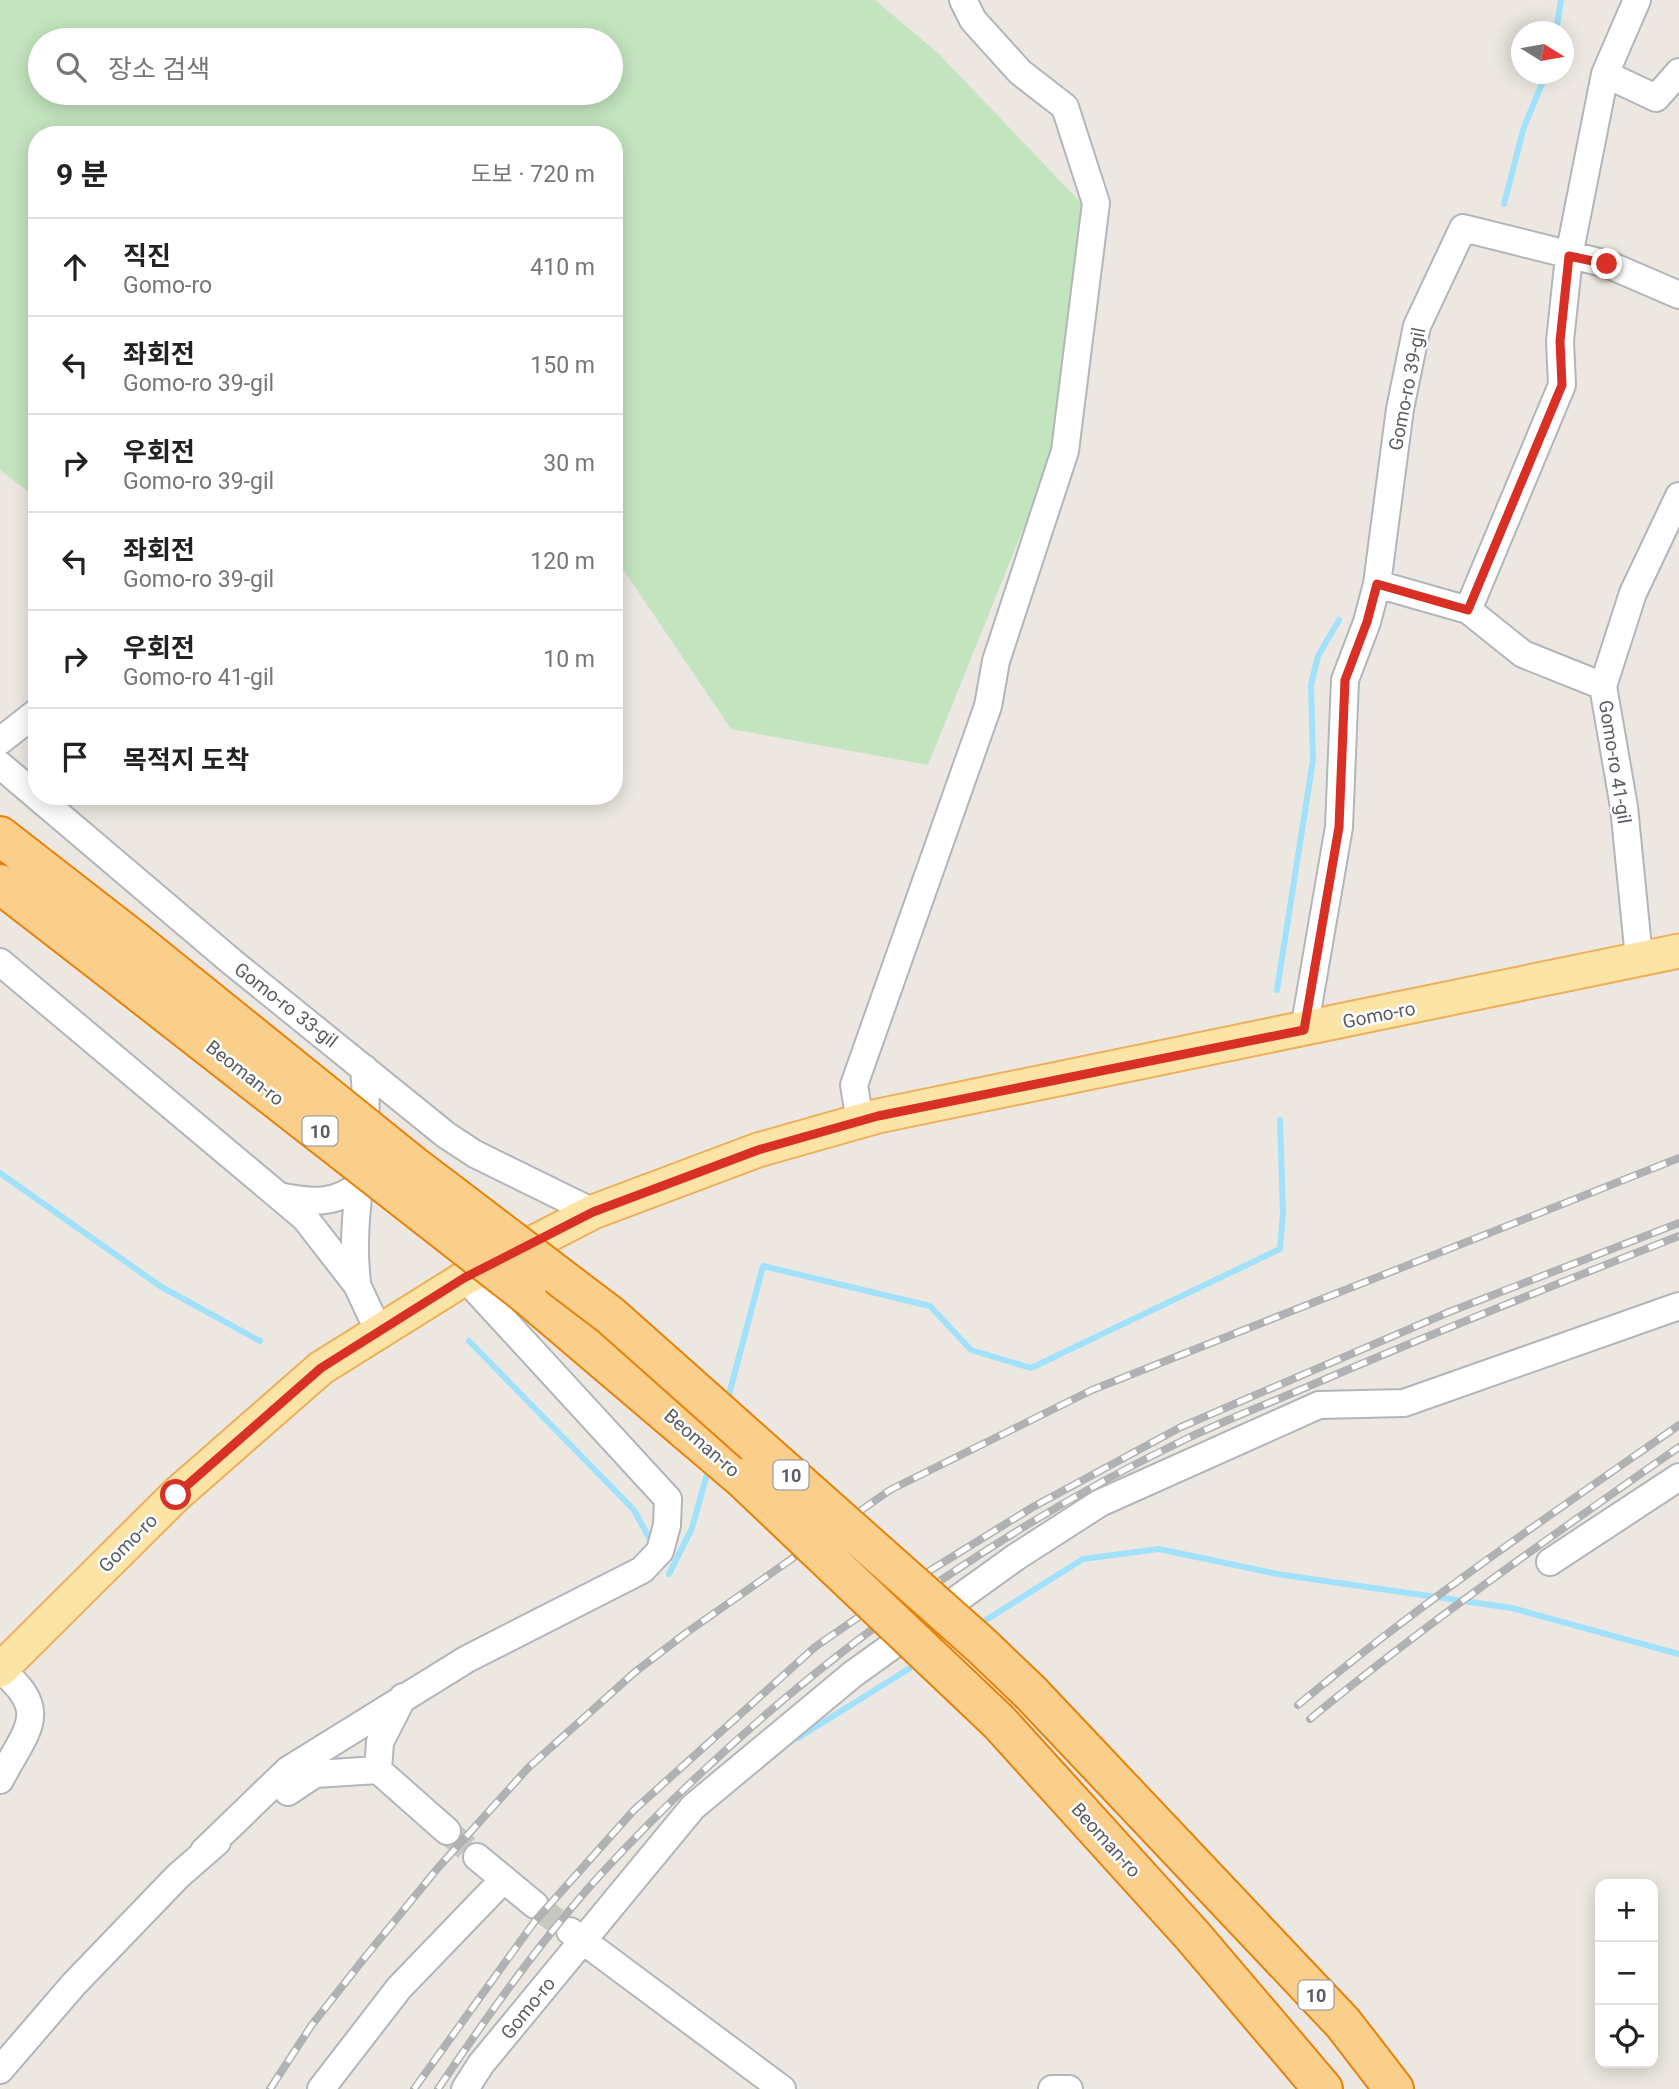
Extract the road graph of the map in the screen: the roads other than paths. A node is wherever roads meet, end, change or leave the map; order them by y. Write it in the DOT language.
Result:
graph roads {
  1 [pos="963,0"];
  2 [pos="1637,0"];
  3 [pos="1679,72"];
  4 [pos="1605,74"];
  5 [pos="1569,256"];
  6 [pos="1679,295"];
  7 [pos="1679,496"];
  8 [pos="1377,584"];
  9 [pos="1468,610"];
  10 [pos="1602,686"];
  11 [pos="28,719"];
  12 [pos="0,741"];
  13 [pos="0,765"];
  14 [pos="28,789"];
  15 [pos="47,805"];
  16 [pos="0,836"];
  17 [pos="0,884"];
  18 [pos="1679,951"];
  19 [pos="1639,958"];
  20 [pos="0,962"];
  21 [pos="1304,1030"];
  22 [pos="364,1068"];
  23 [pos="860,1121"];
  24 [pos="361,1183"];
  25 [pos="279,1196"];
  26 [pos="593,1212"];
  27 [pos="464,1278"];
  28 [pos="357,1285"];
  29 [pos="1679,1306"];
  30 [pos="379,1332"];
  31 [pos="1679,1476"];
  32 [pos="1550,1562"];
  33 [pos="0,1670"];
  34 [pos="403,1698"];
  35 [pos="377,1770"];
  36 [pos="0,1780"];
  37 [pos="447,1831"];
  38 [pos="204,1851"];
  39 [pos="478,1857"];
  40 [pos="504,1879"];
  41 [pos="535,1905"];
  42 [pos="576,1936"];
  43 [pos="0,2070"];
  44 [pos="321,2089"];
  45 [pos="465,2089"];
  46 [pos="782,2089"];
  47 [pos="1052,2089"];
  48 [pos="1069,2089"];
  49 [pos="1323,2089"];
  50 [pos="1394,2089"];
  1 -- 23 [label="street"];
  2 -- 4 [label="street"];
  3 -- 4 [label="street"];
  4 -- 5 [label="street"];
  5 -- 6 [label="street"];
  5 -- 8 [label="street, Gomo-ro 39-gil"];
  5 -- 9 [label="street"];
  7 -- 10 [label="street, Gomo-ro 41-gil"];
  8 -- 9 [label="street"];
  8 -- 21 [label="street, Gomo-ro 39-gil"];
  9 -- 10 [label="street"];
  10 -- 19 [label="street, Gomo-ro 41-gil"];
  11 -- 12 [label="street"];
  13 -- 14 [label="street, Gomo-ro 33-gil"];
  15 -- 22 [label="street, Gomo-ro 33-gil"];
  16 -- 50 [label="highway, Beoman-ro / 10, bridge"];
  17 -- 49 [label="highway, Beoman-ro / 10, bridge"];
  18 -- 19 [label="main road, Gomo-ro"];
  19 -- 21 [label="main road, Gomo-ro"];
  20 -- 25 [label="street"];
  21 -- 23 [label="main road, Gomo-ro"];
  22 -- 24 [label="street"];
  22 -- 26 [label="street, Gomo-ro 33-gil"];
  23 -- 26 [label="main road, Gomo-ro"];
  24 -- 25 [label="street"];
  24 -- 28 [label="street"];
  25 -- 28 [label="street"];
  26 -- 27 [label="main road, Gomo-ro"];
  27 -- 30 [label="main road, Gomo-ro"];
  27 -- 34 [label="street"];
  28 -- 30 [label="street"];
  29 -- 42 [label="street, Gomo-ro"];
  30 -- 33 [label="main road, Gomo-ro"];
  31 -- 32 [label="street"];
  33 -- 36 [label="street"];
  34 -- 35 [label="street"];
  34 -- 38 [label="street"];
  35 -- 37 [label="street"];
  35 -- 38 [label="street"];
  38 -- 43 [label="street"];
  39 -- 40 [label="street"];
  40 -- 41 [label="street"];
  40 -- 44 [label="street"];
  42 -- 45 [label="street, Gomo-ro"];
  42 -- 46 [label="street"];
  47 -- 48 [label="street"];
}
